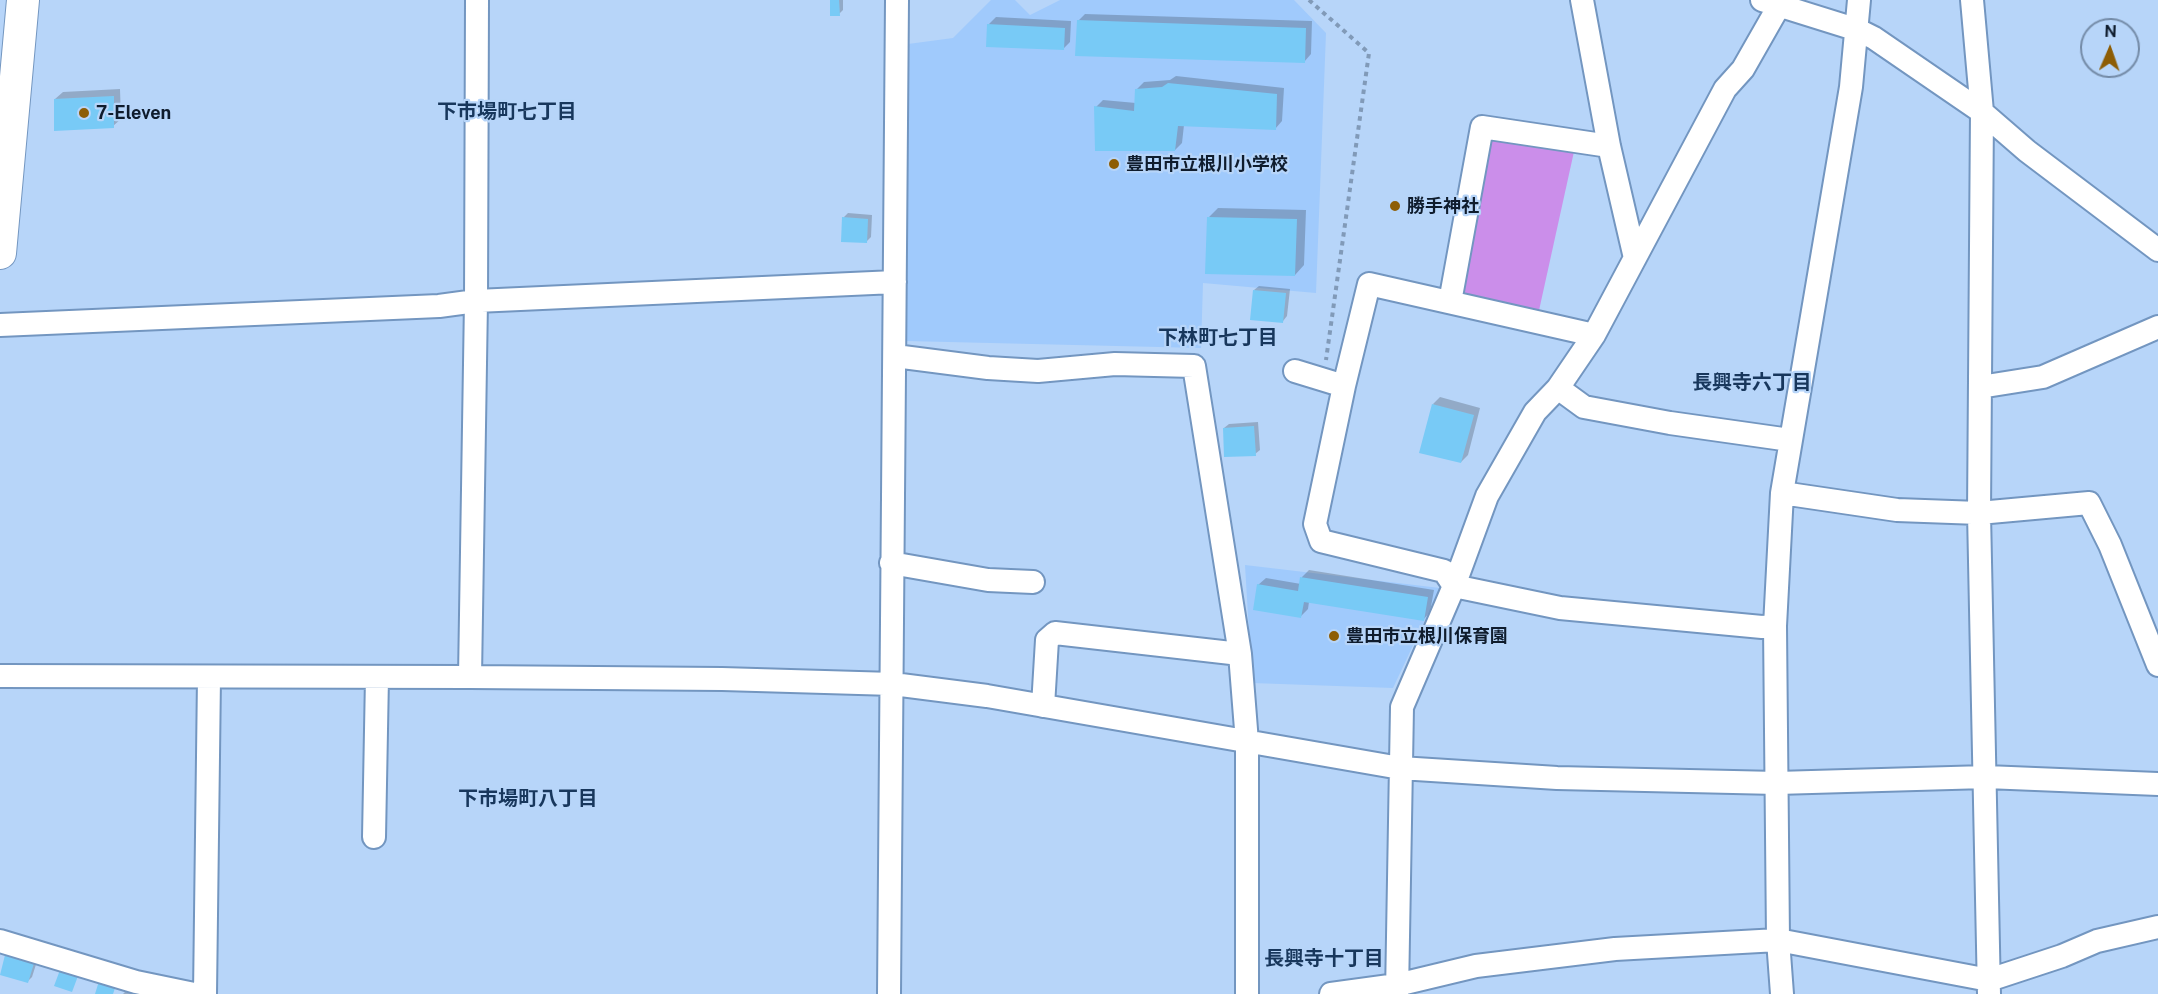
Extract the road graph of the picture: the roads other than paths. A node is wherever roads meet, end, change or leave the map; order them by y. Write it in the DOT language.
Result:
graph roads {
  1 [pos="23,0"];
  2 [pos="477,0"];
  3 [pos="897,0"];
  4 [pos="1582,0"];
  5 [pos="1859,0"];
  6 [pos="1972,0"];
  7 [pos="1771,2"];
  8 [pos="1858,30"];
  9 [pos="1982,112"];
  10 [pos="1609,146"];
  11 [pos="2157,248"];
  12 [pos="0,253"];
  13 [pos="1635,258"];
  14 [pos="895,282"];
  15 [pos="476,301"];
  16 [pos="1450,302"];
  17 [pos="0,325"];
  18 [pos="2158,327"];
  19 [pos="1594,335"];
  20 [pos="895,356"];
  21 [pos="1295,371"];
  22 [pos="1334,382"];
  23 [pos="1980,387"];
  24 [pos="1558,388"];
  25 [pos="1790,440"];
  26 [pos="1782,493"];
  27 [pos="1979,513"];
  28 [pos="891,563"];
  29 [pos="1034,582"];
  30 [pos="1454,586"];
  31 [pos="1775,626"];
  32 [pos="1240,654"];
  33 [pos="2158,665"];
  34 [pos="0,676"];
  35 [pos="209,677"];
  36 [pos="377,677"];
  37 [pos="471,677"];
  38 [pos="893,684"];
  39 [pos="1043,706"];
  40 [pos="1247,742"];
  41 [pos="1400,768"];
  42 [pos="1986,777"];
  43 [pos="1778,783"];
  44 [pos="2158,784"];
  45 [pos="374,837"];
  46 [pos="2158,927"];
  47 [pos="1778,940"];
  48 [pos="0,941"];
  49 [pos="1989,987"];
  50 [pos="1397,989"];
  51 [pos="194,994"];
  52 [pos="205,994"];
  53 [pos="889,994"];
  54 [pos="1247,994"];
  55 [pos="1330,994"];
  56 [pos="1782,994"];
  1 -- 12 [label="highway"];
  2 -- 15 [label="street"];
  3 -- 14 [label="street"];
  4 -- 10 [label="street"];
  5 -- 8 [label="street"];
  6 -- 9 [label="street"];
  7 -- 8 [label="street"];
  7 -- 13 [label="street"];
  8 -- 9 [label="street"];
  8 -- 25 [label="street"];
  9 -- 11 [label="street"];
  9 -- 23 [label="street"];
  10 -- 13 [label="street"];
  10 -- 16 [label="street"];
  13 -- 19 [label="street"];
  14 -- 15 [label="street"];
  14 -- 20 [label="street"];
  15 -- 17 [label="street"];
  15 -- 37 [label="street"];
  16 -- 19 [label="street"];
  16 -- 22 [label="street"];
  18 -- 23 [label="street"];
  19 -- 24 [label="street"];
  20 -- 28 [label="street"];
  20 -- 32 [label="street"];
  21 -- 22 [label="street"];
  22 -- 30 [label="street"];
  23 -- 27 [label="street"];
  24 -- 25 [label="street"];
  24 -- 30 [label="street"];
  25 -- 26 [label="street"];
  26 -- 27 [label="street"];
  26 -- 31 [label="street"];
  27 -- 33 [label="street"];
  27 -- 42 [label="street"];
  28 -- 29 [label="street"];
  28 -- 38 [label="street"];
  30 -- 31 [label="street"];
  30 -- 41 [label="street"];
  31 -- 43 [label="street"];
  32 -- 39 [label="street"];
  32 -- 40 [label="street"];
  34 -- 35 [label="street"];
  35 -- 36 [label="street"];
  35 -- 52 [label="street"];
  36 -- 37 [label="street"];
  36 -- 45 [label="street"];
  37 -- 38 [label="street"];
  38 -- 39 [label="street"];
  38 -- 53 [label="street"];
  39 -- 40 [label="street"];
  40 -- 41 [label="street"];
  40 -- 54 [label="street"];
  41 -- 43 [label="street"];
  41 -- 50 [label="street"];
  42 -- 43 [label="street"];
  42 -- 44 [label="street"];
  42 -- 49 [label="street"];
  43 -- 47 [label="street"];
  46 -- 49 [label="street"];
  47 -- 49 [label="street"];
  47 -- 50 [label="street"];
  47 -- 56 [label="street"];
  48 -- 51 [label="street"];
  50 -- 55 [label="street"];
}
